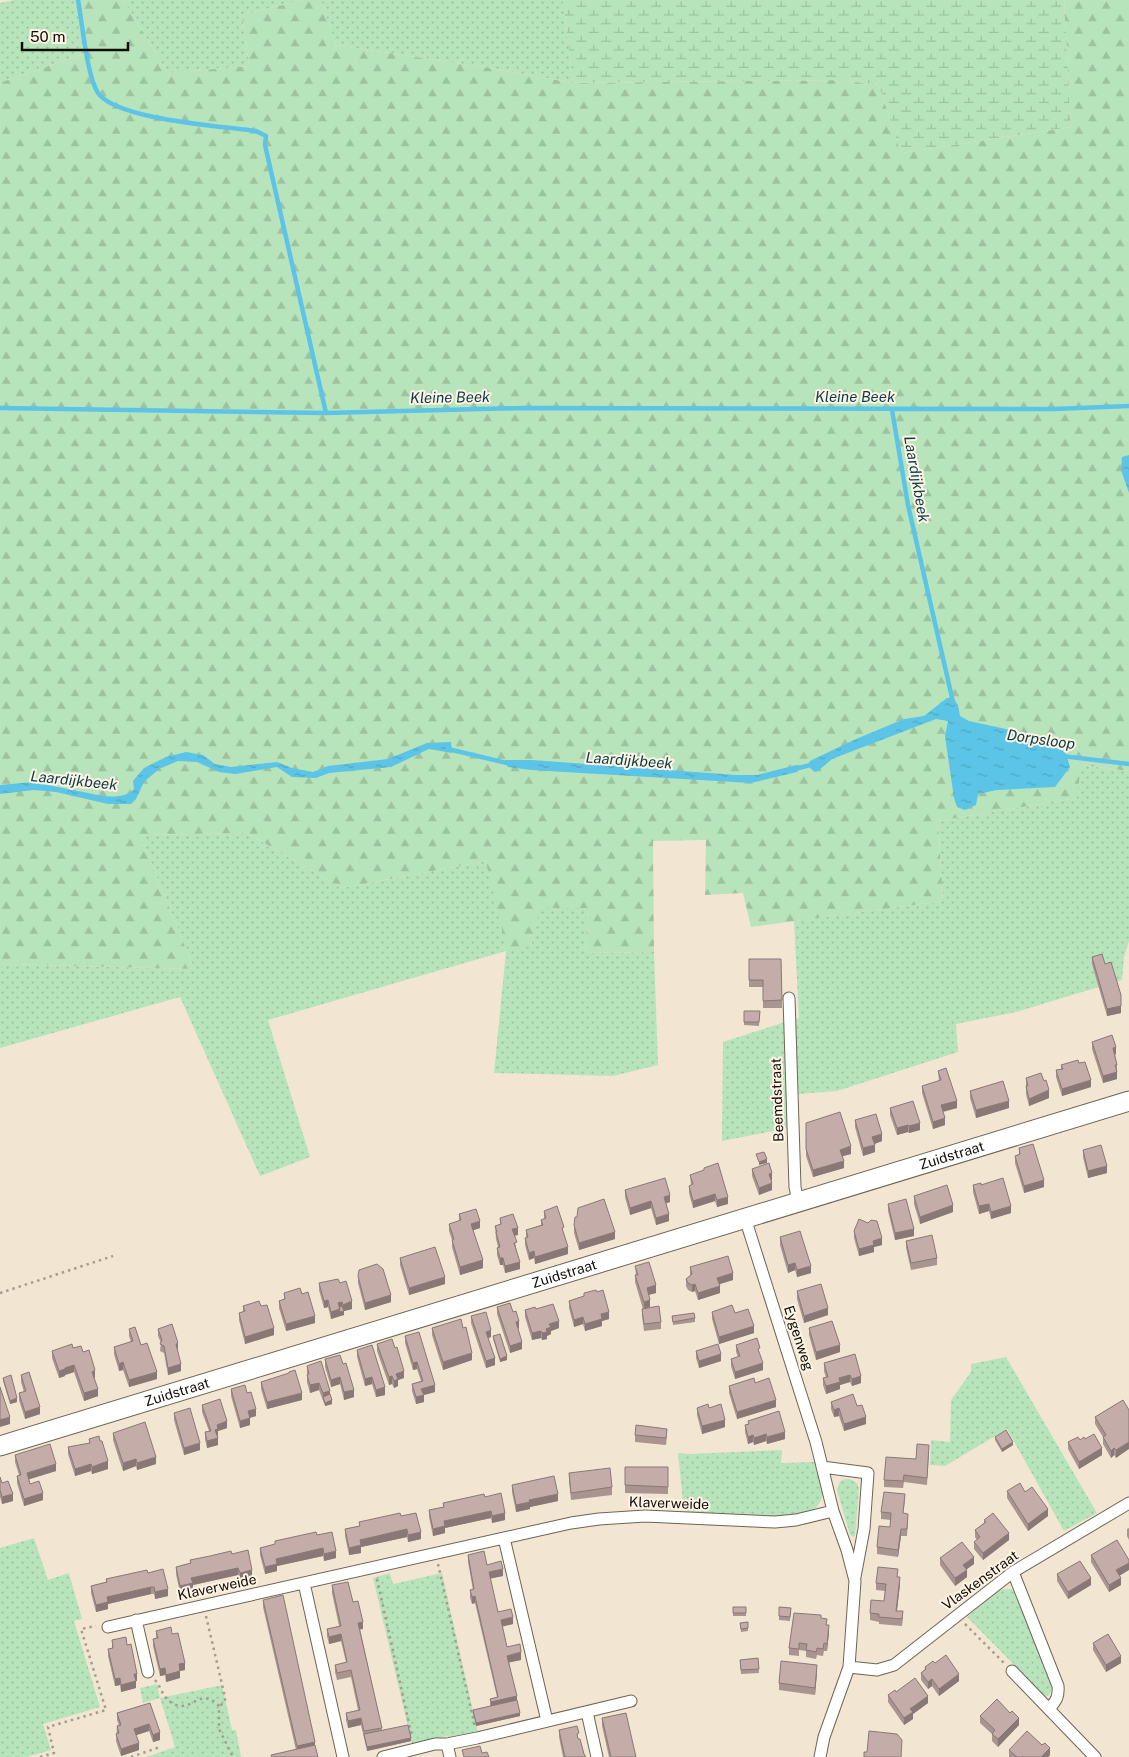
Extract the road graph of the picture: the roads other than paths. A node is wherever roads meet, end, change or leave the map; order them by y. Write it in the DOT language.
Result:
graph roads {
  1 [pos="789,998"];
  2 [pos="1129,1101"];
  3 [pos="798,1202"];
  4 [pos="745,1218"];
  5 [pos="0,1446"];
  6 [pos="822,1467"];
  7 [pos="1129,1503"];
  8 [pos="833,1511"];
  9 [pos="504,1538"];
  10 [pos="1013,1572"];
  11 [pos="855,1581"];
  12 [pos="304,1583"];
  13 [pos="136,1620"];
  14 [pos="108,1627"];
  15 [pos="849,1667"];
  16 [pos="1012,1671"];
  17 [pos="148,1672"];
  18 [pos="631,1701"];
  19 [pos="1049,1709"];
  20 [pos="587,1712"];
  21 [pos="547,1721"];
  22 [pos="447,1744"];
  23 [pos="343,1757"];
  24 [pos="383,1757"];
  25 [pos="450,1757"];
  26 [pos="597,1757"];
  27 [pos="820,1757"];
  28 [pos="1095,1757"];
  1 -- 3 [label="street, Beemdstraat"];
  2 -- 3 [label="main road, Zuidstraat"];
  3 -- 4 [label="main road, Zuidstraat"];
  4 -- 5 [label="main road, Zuidstraat"];
  4 -- 6 [label="street, Eygenweg"];
  6 -- 8 [label="street, Eygenweg"];
  6 -- 11 [label="street, Eygenweg"];
  7 -- 10 [label="street, Vlaskenstraat"];
  8 -- 9 [label="street, Klaverweide"];
  8 -- 11 [label="street, Eygenweg"];
  9 -- 12 [label="street, Klaverweide"];
  9 -- 21 [label="street"];
  10 -- 15 [label="street, Vlaskenstraat"];
  10 -- 19 [label="street"];
  11 -- 15 [label="street, Eygenweg"];
  12 -- 13 [label="street, Klaverweide"];
  12 -- 23 [label="street"];
  13 -- 14 [label="street, Klaverweide"];
  13 -- 17 [label="street"];
  15 -- 27 [label="street, Eygenweg"];
  16 -- 19 [label="street"];
  18 -- 20 [label="street"];
  19 -- 28 [label="street"];
  20 -- 21 [label="street"];
  20 -- 26 [label="street"];
  21 -- 22 [label="street"];
  22 -- 24 [label="street"];
  22 -- 25 [label="street"];
}
